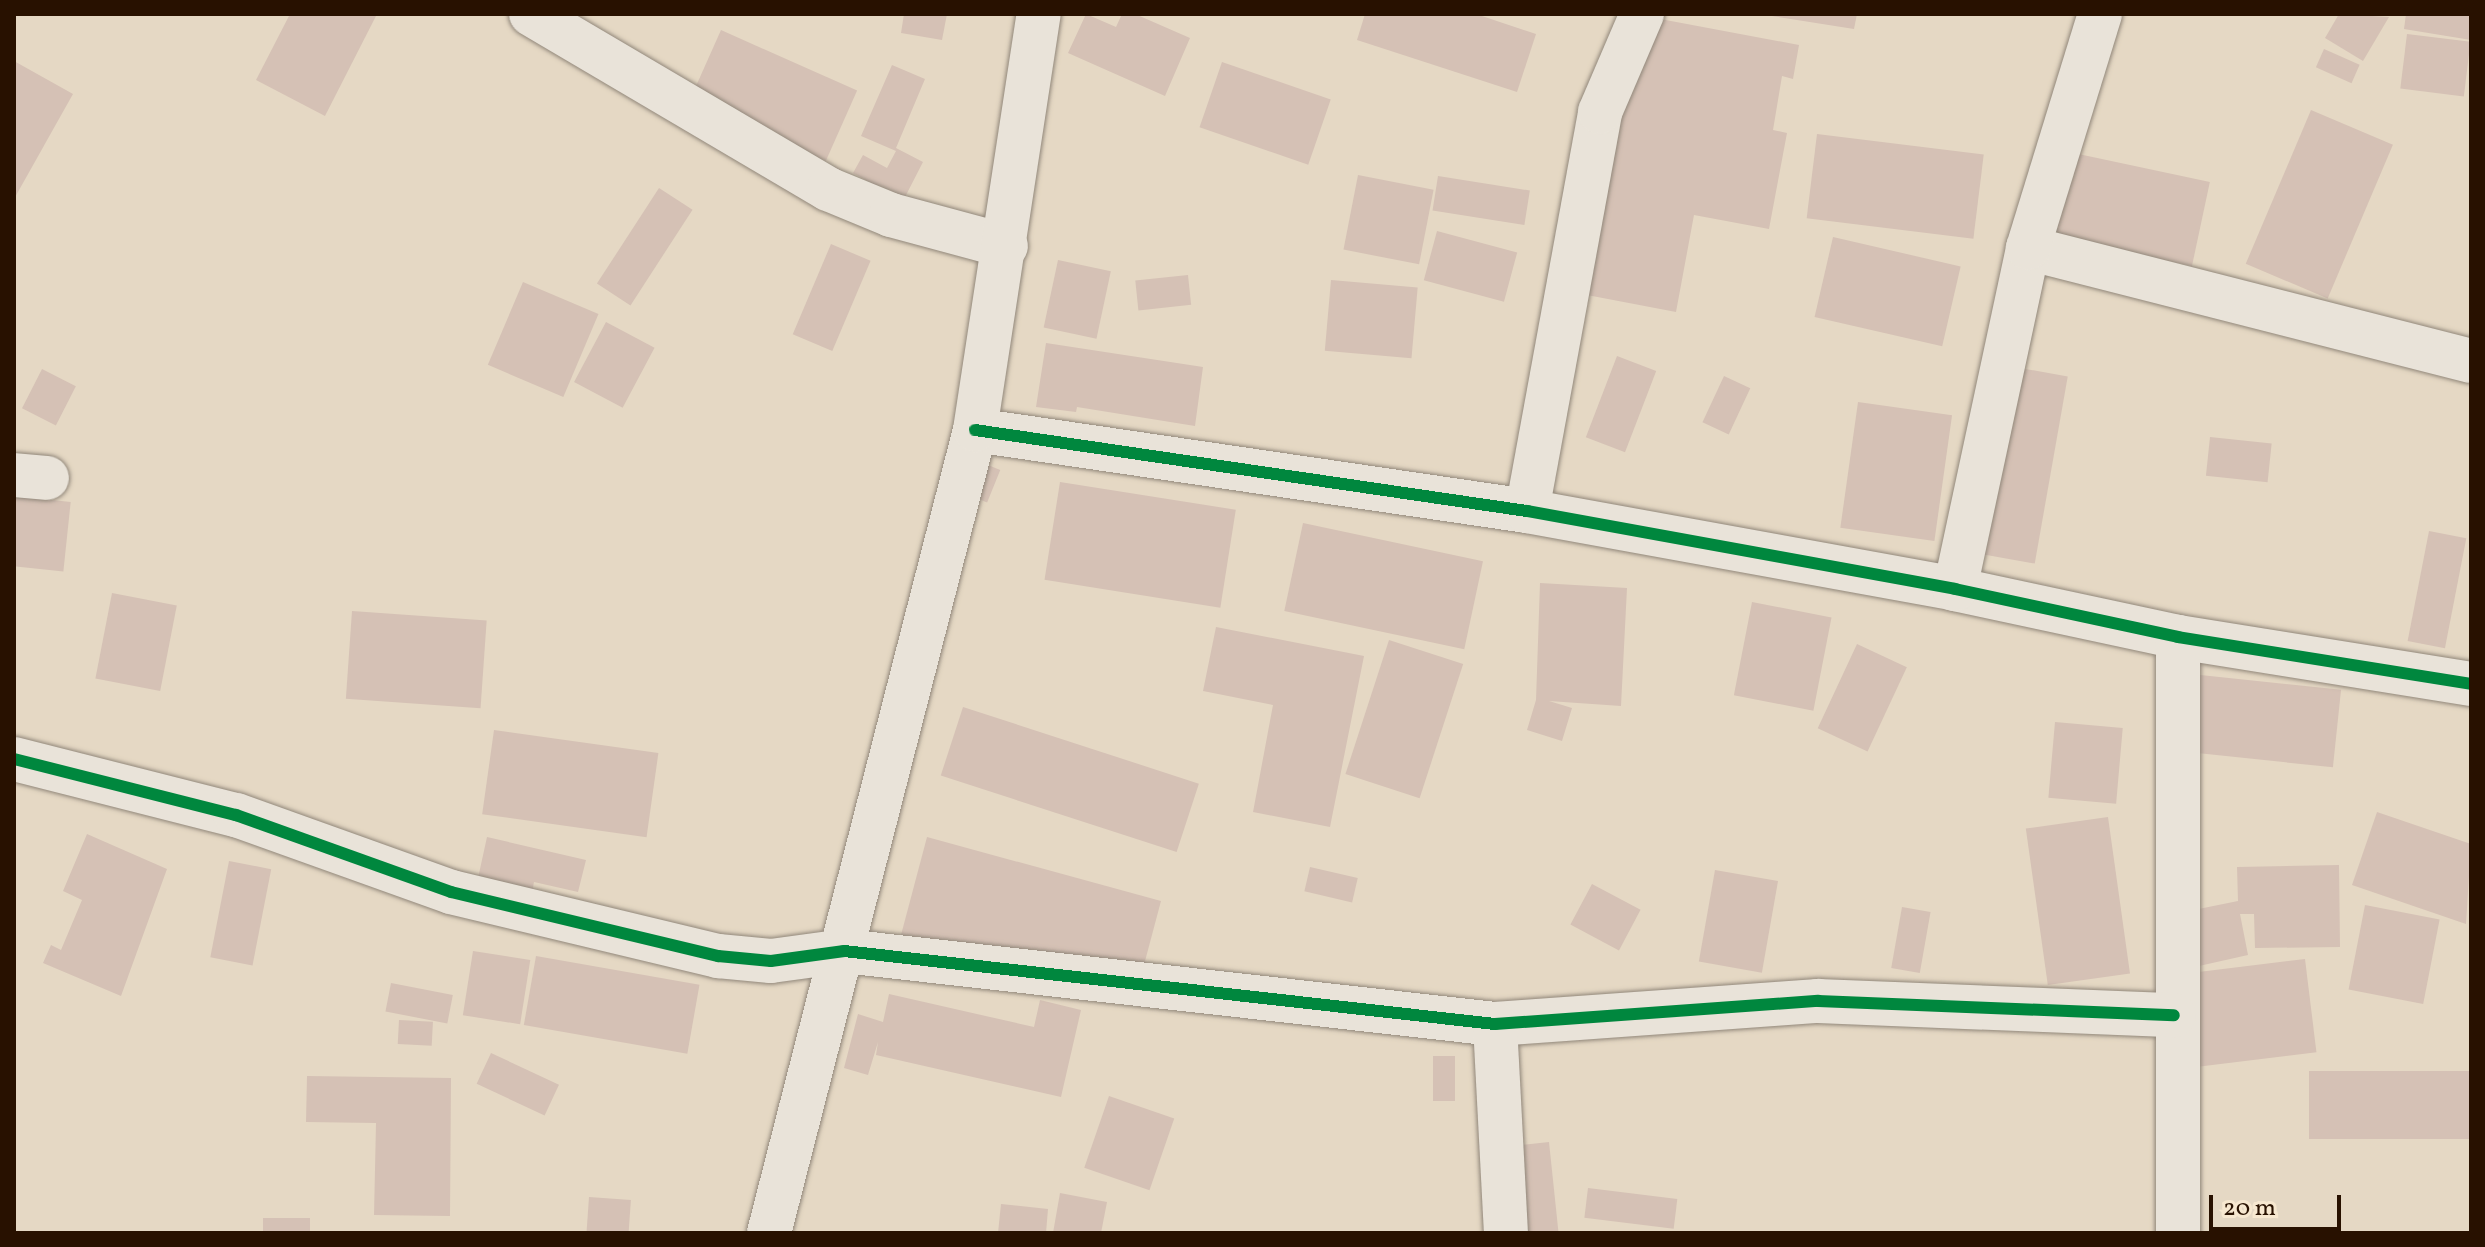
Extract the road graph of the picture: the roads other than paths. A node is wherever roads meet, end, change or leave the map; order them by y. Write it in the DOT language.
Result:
graph roads {
  1 [pos="531,14"];
  2 [pos="1039,14"];
  3 [pos="1642,14"];
  4 [pos="2100,14"];
  5 [pos="1006,246"];
  6 [pos="2028,248"];
  7 [pos="2471,361"];
  8 [pos="975,430"];
  9 [pos="1527,511"];
  10 [pos="1955,589"];
  11 [pos="2178,637"];
  12 [pos="2471,684"];
  13 [pos="14,759"];
  14 [pos="844,951"];
  15 [pos="2174,1015"];
  16 [pos="1495,1024"];
  17 [pos="769,1233"];
  18 [pos="1506,1233"];
  19 [pos="2178,1233"];
  1 -- 5 [label="street"];
  2 -- 5 [label="street"];
  3 -- 9 [label="street"];
  4 -- 6 [label="street"];
  5 -- 8 [label="street"];
  6 -- 7 [label="street"];
  6 -- 10 [label="street"];
  8 -- 9 [label="street"];
  8 -- 14 [label="street"];
  9 -- 10 [label="street"];
  10 -- 11 [label="street"];
  11 -- 12 [label="street"];
  11 -- 15 [label="street"];
  13 -- 14 [label="street"];
  14 -- 16 [label="street"];
  14 -- 17 [label="street"];
  15 -- 16 [label="street"];
  15 -- 19 [label="street"];
  16 -- 18 [label="street"];
}
